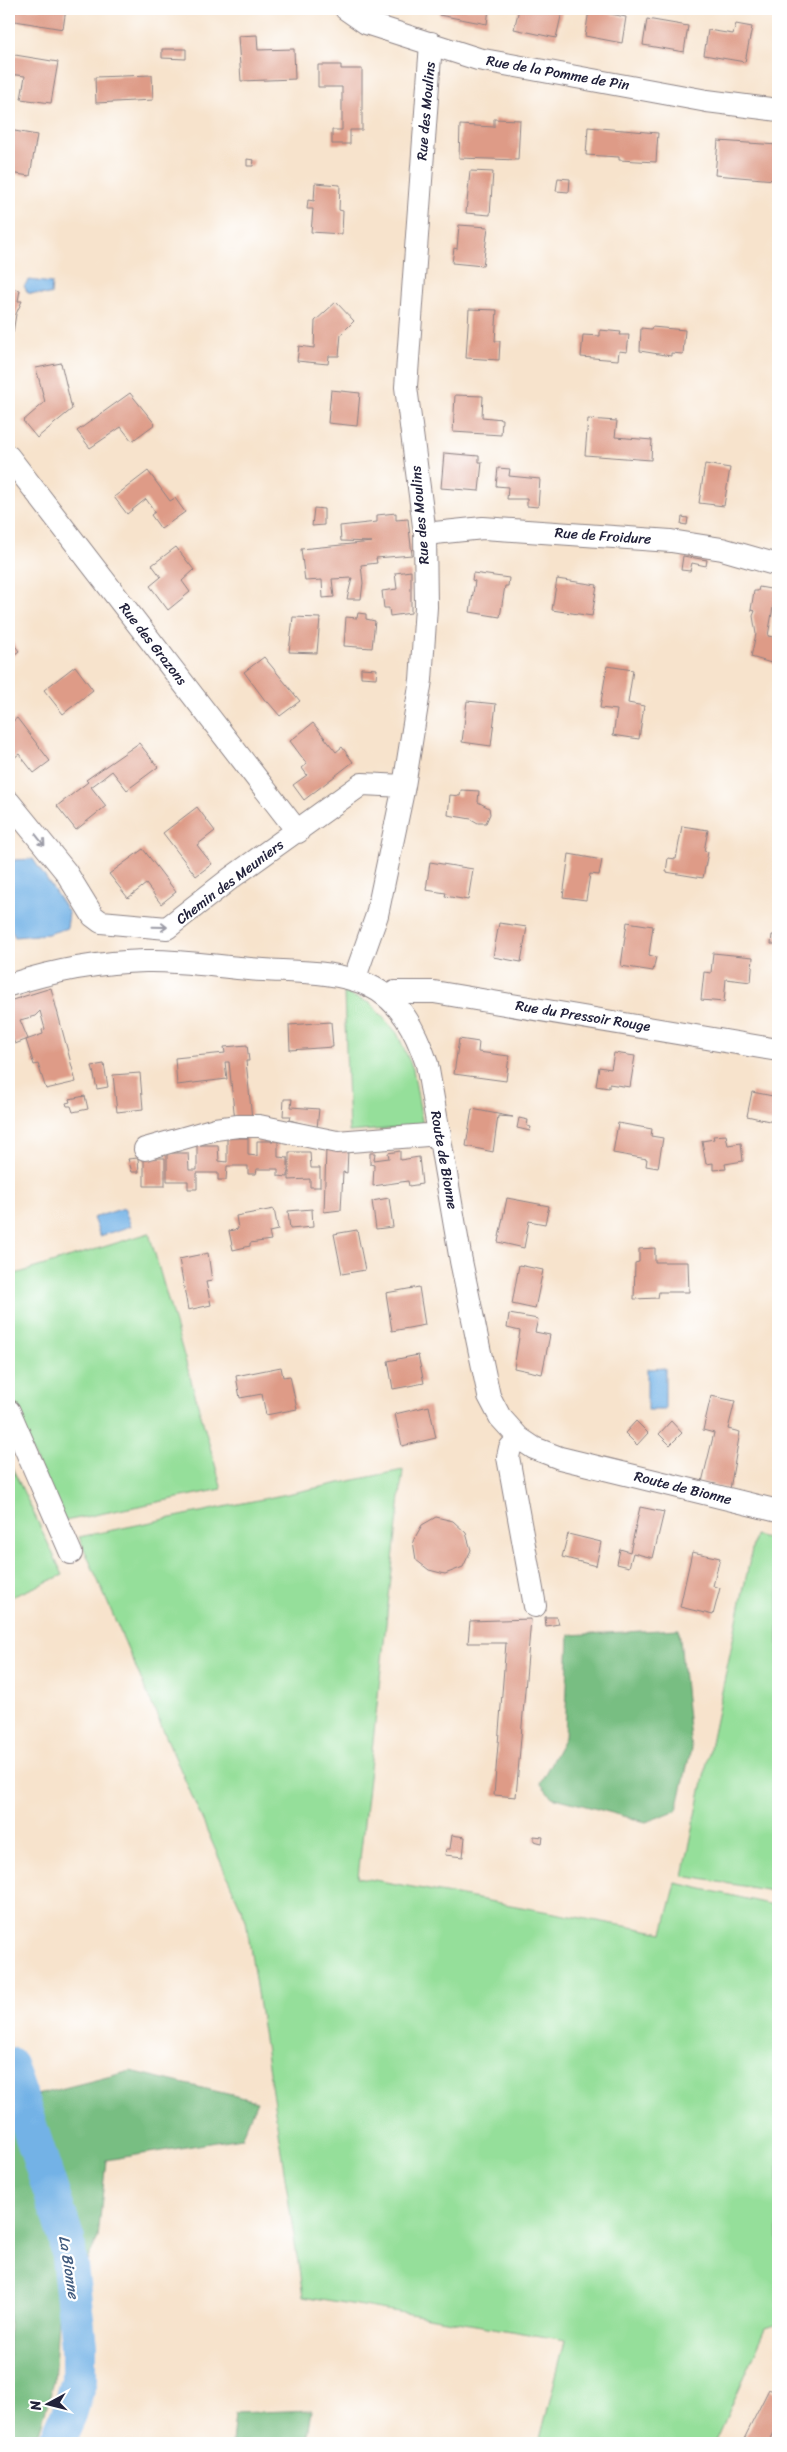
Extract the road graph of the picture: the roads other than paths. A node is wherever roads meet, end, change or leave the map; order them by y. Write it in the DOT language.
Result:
graph roads {
  1 [pos="346,9"];
  2 [pos="431,44"];
  3 [pos="778,110"];
  4 [pos="9,458"];
  5 [pos="424,534"];
  6 [pos="778,565"];
  7 [pos="404,786"];
  8 [pos="9,802"];
  9 [pos="298,832"];
  10 [pos="354,980"];
  11 [pos="9,985"];
  12 [pos="389,998"];
  13 [pos="778,1050"];
  14 [pos="440,1134"];
  15 [pos="145,1149"];
  16 [pos="9,1411"];
  17 [pos="519,1438"];
  18 [pos="778,1511"];
  19 [pos="71,1553"];
  20 [pos="535,1606"];
  1 -- 2 [label="street, Rue de la Pomme de Pin"];
  2 -- 3 [label="street, Rue de la Pomme de Pin"];
  2 -- 5 [label="street, Rue des Moulins"];
  4 -- 9 [label="street, Rue des Grazons"];
  5 -- 6 [label="street, Rue de Froidure"];
  5 -- 7 [label="street, Rue des Moulins"];
  7 -- 9 [label="street, Chemin des Meuniers"];
  7 -- 10 [label="street, Rue des Moulins"];
  8 -- 9 [label="street, Chemin des Meuniers, one-way"];
  10 -- 11 [label="street, Route de Bionne"];
  10 -- 12 [label="street, Route de Bionne"];
  12 -- 13 [label="street, Rue du Pressoir Rouge"];
  12 -- 14 [label="street, Route de Bionne"];
  14 -- 15 [label="street"];
  14 -- 17 [label="street, Route de Bionne"];
  16 -- 19 [label="street"];
  17 -- 18 [label="street, Route de Bionne"];
  17 -- 20 [label="street"];
}
